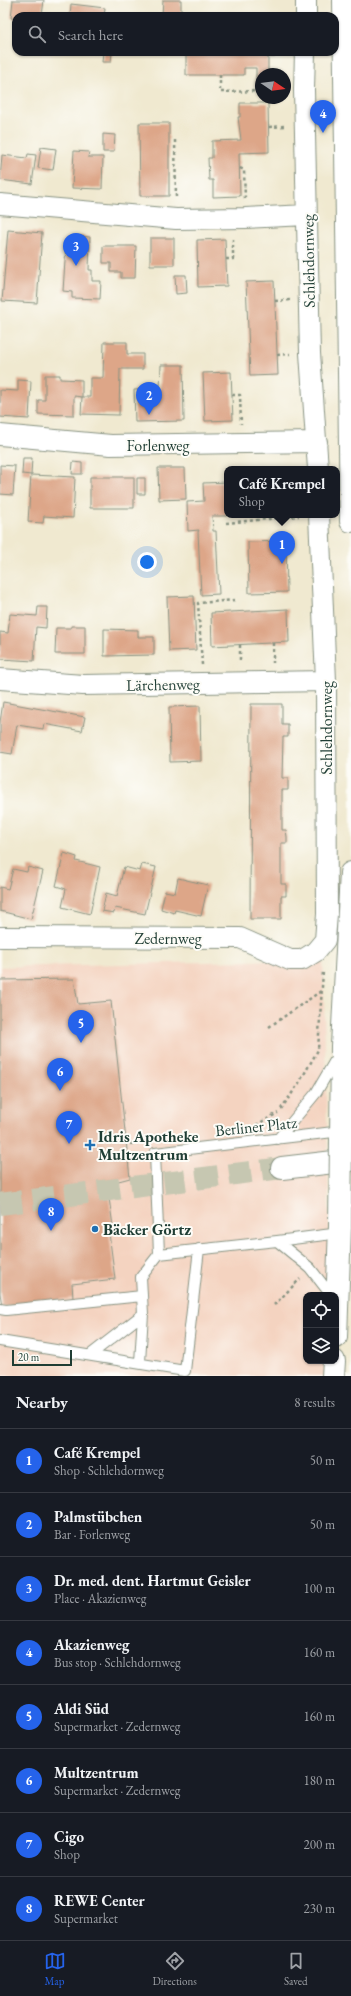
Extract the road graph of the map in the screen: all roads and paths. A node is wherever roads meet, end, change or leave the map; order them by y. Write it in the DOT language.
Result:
graph roads {
  1 [pos="306,0"];
  2 [pos="344,0"];
  3 [pos="306,12"];
  4 [pos="305,56"];
  5 [pos="220,75"];
  6 [pos="255,91"];
  7 [pos="175,140"];
  8 [pos="240,168"];
  9 [pos="0,204"];
  10 [pos="307,215"];
  11 [pos="176,219"];
  12 [pos="239,219"];
  13 [pos="226,259"];
  14 [pos="232,396"];
  15 [pos="0,435"];
  16 [pos="317,442"];
  17 [pos="242,444"];
  18 [pos="318,466"];
  19 [pos="274,518"];
  20 [pos="310,518"];
  21 [pos="351,521"];
  22 [pos="226,522"];
  23 [pos="235,600"];
  24 [pos="0,679"];
  25 [pos="326,681"];
  26 [pos="203,683"];
  27 [pos="351,873"];
  28 [pos="0,937"];
  29 [pos="325,940"];
  30 [pos="323,966"];
  31 [pos="321,991"];
  32 [pos="269,1027"];
  33 [pos="342,1046"];
  34 [pos="251,1128"];
  35 [pos="345,1134"];
  36 [pos="278,1140"];
  37 [pos="148,1142"];
  38 [pos="130,1144"];
  39 [pos="351,1160"];
  40 [pos="282,1168"];
  41 [pos="344,1230"];
  42 [pos="276,1242"];
  43 [pos="199,1249"];
  44 [pos="159,1254"];
  45 [pos="328,1292"];
  46 [pos="336,1292"];
  47 [pos="142,1296"];
  48 [pos="0,1309"];
  49 [pos="143,1314"];
  50 [pos="0,1341"];
  51 [pos="90,1354"];
  52 [pos="140,1362"];
  53 [pos="334,1364"];
  54 [pos="334,1376"];
  1 -- 3 [label="street"];
  2 -- 21 [label="main road"];
  4 -- 10 [label="street, Schlehdornweg"];
  5 -- 6 [label="path"];
  7 -- 11 [label="path"];
  8 -- 12 [label="path"];
  9 -- 11 [label="street"];
  10 -- 12 [label="street"];
  10 -- 16 [label="street, Schlehdornweg"];
  11 -- 12 [label="street"];
  12 -- 13 [label="path"];
  14 -- 17 [label="path"];
  15 -- 17 [label="street, Forlenweg"];
  16 -- 17 [label="street, Forlenweg"];
  16 -- 18 [label="street, Schlehdornweg"];
  19 -- 22 [label="path"];
  20 -- 25 [label="street, Schlehdornweg"];
  23 -- 26 [label="path"];
  24 -- 26 [label="street, Lärchenweg"];
  25 -- 26 [label="street, Lärchenweg"];
  25 -- 29 [label="street, Schlehdornweg"];
  27 -- 33 [label="main road"];
  28 -- 29 [label="street, Zedernweg"];
  30 -- 31 [label="path, Berliner Platz"];
  31 -- 32 [label="path"];
  31 -- 34 [label="path, Berliner Platz"];
  33 -- 35 [label="main road"];
  33 -- 36 [label="lane"];
  35 -- 36 [label="lane, Berliner Platz"];
  35 -- 41 [label="main road, bridge"];
  36 -- 44 [label="lane, Berliner Platz"];
  37 -- 38 [label="path"];
  39 -- 40 [label="main road"];
  41 -- 42 [label="lane"];
  41 -- 46 [label="main road"];
  42 -- 43 [label="lane"];
  42 -- 45 [label="lane"];
  43 -- 44 [label="lane"];
  43 -- 52 [label="lane"];
  44 -- 47 [label="lane"];
  47 -- 48 [label="lane"];
  47 -- 49 [label="lane"];
  49 -- 51 [label="lane"];
  49 -- 52 [label="lane"];
  50 -- 51 [label="lane"];
  51 -- 52 [label="lane"];
  53 -- 54 [label="main road"];
}
